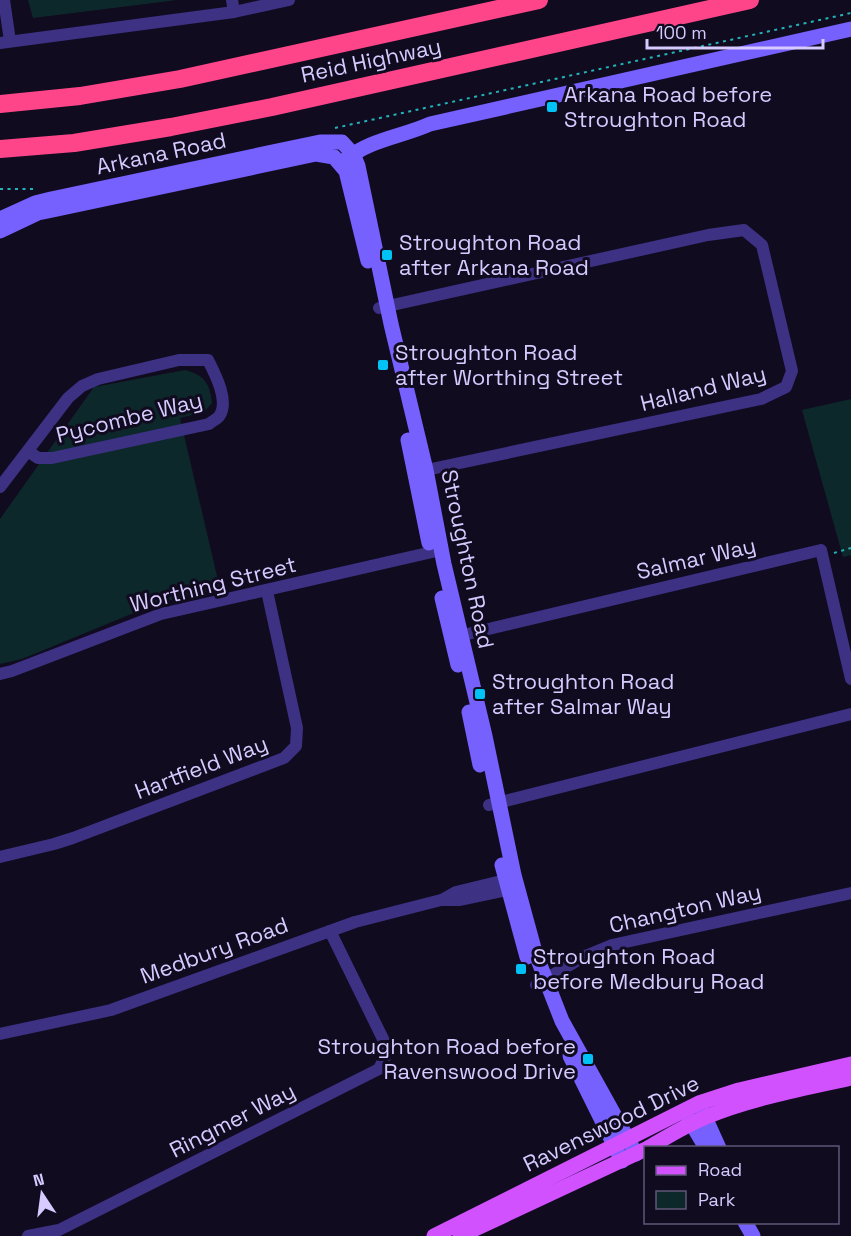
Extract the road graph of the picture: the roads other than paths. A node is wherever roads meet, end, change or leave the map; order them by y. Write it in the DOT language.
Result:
graph roads {
  1 [pos="4,0"];
  2 [pos="289,0"];
  3 [pos="539,0"];
  4 [pos="750,0"];
  5 [pos="233,6"];
  6 [pos="851,29"];
  7 [pos="5,42"];
  8 [pos="0,104"];
  9 [pos="341,148"];
  10 [pos="0,149"];
  11 [pos="0,219"];
  12 [pos="0,231"];
  13 [pos="383,307"];
  14 [pos="28,451"];
  15 [pos="420,471"];
  16 [pos="0,487"];
  17 [pos="436,552"];
  18 [pos="267,591"];
  19 [pos="457,637"];
  20 [pos="0,674"];
  21 [pos="851,679"];
  22 [pos="851,714"];
  23 [pos="494,804"];
  24 [pos="0,857"];
  25 [pos="511,884"];
  26 [pos="851,893"];
  27 [pos="330,931"];
  28 [pos="541,982"];
  29 [pos="0,1034"];
  30 [pos="851,1064"];
  31 [pos="851,1078"];
  32 [pos="695,1113"];
  33 [pos="621,1142"];
  34 [pos="648,1146"];
  35 [pos="705,1146"];
  36 [pos="718,1146"];
  37 [pos="638,1153"];
  38 [pos="28,1236"];
  39 [pos="434,1236"];
  40 [pos="460,1236"];
  1 -- 7 [label="street"];
  2 -- 5 [label="street"];
  3 -- 8 [label="highway, Reid Highway"];
  4 -- 10 [label="highway, Reid Highway"];
  5 -- 7 [label="street"];
  6 -- 9 [label="street, Arkana Road"];
  9 -- 11 [label="street, Arkana Road"];
  9 -- 12 [label="street, Arkana Road"];
  9 -- 13 [label="street, Stroughton Road"];
  13 -- 15 [label="street, Stroughton Road"];
  13 -- 15 [label="street, Halland Way"];
  14 -- 14 [label="street, Pycombe Way"];
  14 -- 16 [label="street, Pycombe Way"];
  15 -- 17 [label="street, Stroughton Road"];
  17 -- 18 [label="street, Worthing Street"];
  17 -- 19 [label="street, Stroughton Road"];
  18 -- 20 [label="street, Worthing Street"];
  18 -- 24 [label="street, Hartfield Way"];
  19 -- 21 [label="street, Salmar Way"];
  19 -- 23 [label="street, Stroughton Road"];
  22 -- 23 [label="street"];
  23 -- 25 [label="street, Stroughton Road"];
  25 -- 27 [label="street, Medbury Road"];
  25 -- 28 [label="street, Stroughton Road"];
  26 -- 28 [label="street, Changton Way"];
  27 -- 29 [label="street, Medbury Road"];
  27 -- 38 [label="street, Ringmer Way"];
  28 -- 33 [label="street, Stroughton Road"];
  30 -- 32 [label="main road, Ravenswood Drive"];
  31 -- 32 [label="main road, Ravenswood Drive"];
  32 -- 33 [label="main road, Ravenswood Drive"];
  32 -- 34 [label="main road, Ravenswood Drive"];
  32 -- 35 [label="street"];
  32 -- 36 [label="street"];
  33 -- 37 [label="street, Stroughton Road"];
  33 -- 39 [label="main road, Ravenswood Drive"];
  37 -- 40 [label="main road, Ravenswood Drive"];
}
